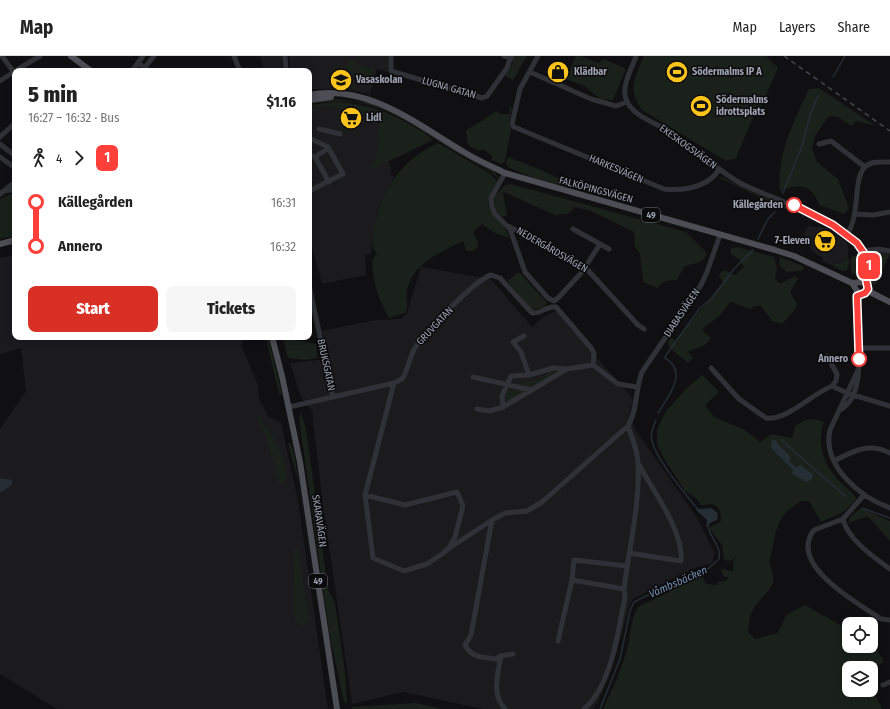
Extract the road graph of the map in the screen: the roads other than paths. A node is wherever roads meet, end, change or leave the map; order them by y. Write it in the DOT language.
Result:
graph roads {
  1 [pos="2,56"];
  2 [pos="40,56"];
  3 [pos="71,56"];
  4 [pos="144,56"];
  5 [pos="154,56"];
  6 [pos="234,56"];
  7 [pos="285,56"];
  8 [pos="391,56"];
  9 [pos="504,56"];
  10 [pos="538,56"];
  11 [pos="636,56"];
  12 [pos="511,57"];
  13 [pos="138,63"];
  14 [pos="12,68"];
  15 [pos="21,68"];
  16 [pos="87,68"];
  17 [pos="134,68"];
  18 [pos="143,68"];
  19 [pos="145,68"];
  20 [pos="239,68"];
  21 [pos="286,68"];
  22 [pos="530,72"];
  23 [pos="12,74"];
  24 [pos="0,81"];
  25 [pos="312,95"];
  26 [pos="312,100"];
  27 [pos="368,100"];
  28 [pos="627,102"];
  29 [pos="12,126"];
  30 [pos="319,129"];
  31 [pos="340,134"];
  32 [pos="0,137"];
  33 [pos="312,140"];
  34 [pos="0,144"];
  35 [pos="819,144"];
  36 [pos="329,148"];
  37 [pos="12,154"];
  38 [pos="312,156"];
  39 [pos="0,157"];
  40 [pos="315,157"];
  41 [pos="890,162"];
  42 [pos="12,166"];
  43 [pos="865,166"];
  44 [pos="718,170"];
  45 [pos="504,174"];
  46 [pos="328,182"];
  47 [pos="12,184"];
  48 [pos="12,190"];
  49 [pos="312,190"];
  50 [pos="2,192"];
  51 [pos="890,212"];
  52 [pos="855,214"];
  53 [pos="508,226"];
  54 [pos="573,229"];
  55 [pos="846,234"];
  56 [pos="720,235"];
  57 [pos="12,241"];
  58 [pos="0,244"];
  59 [pos="600,244"];
  60 [pos="12,245"];
  61 [pos="0,247"];
  62 [pos="609,249"];
  63 [pos="862,251"];
  64 [pos="890,251"];
  65 [pos="585,267"];
  66 [pos="861,288"];
  67 [pos="312,301"];
  68 [pos="890,302"];
  69 [pos="554,304"];
  70 [pos="644,329"];
  71 [pos="524,336"];
  72 [pos="273,340"];
  73 [pos="859,348"];
  74 [pos="890,348"];
  75 [pos="827,356"];
  76 [pos="593,365"];
  77 [pos="711,368"];
  78 [pos="567,369"];
  79 [pos="529,375"];
  80 [pos="473,377"];
  81 [pos="394,383"];
  82 [pos="508,386"];
  83 [pos="832,386"];
  84 [pos="637,387"];
  85 [pos="531,390"];
  86 [pos="850,394"];
  87 [pos="333,397"];
  88 [pos="890,406"];
  89 [pos="289,407"];
  90 [pos="503,407"];
  91 [pos="477,409"];
  92 [pos="628,426"];
  93 [pos="890,453"];
  94 [pos="834,461"];
  95 [pos="638,464"];
  96 [pos="365,495"];
  97 [pos="864,495"];
  98 [pos="890,508"];
  99 [pos="843,519"];
  100 [pos="492,520"];
  101 [pos="449,548"];
  102 [pos="629,553"];
  103 [pos="627,566"];
  104 [pos="890,569"];
  105 [pos="572,580"];
  106 [pos="624,589"];
  107 [pos="890,620"];
  108 [pos="558,641"];
  109 [pos="513,654"];
  110 [pos="501,656"];
  111 [pos="890,682"];
  112 [pos="882,686"];
  113 [pos="337,709"];
  114 [pos="505,709"];
  115 [pos="584,709"];
  1 -- 14 [label="street"];
  2 -- 15 [label="street"];
  3 -- 16 [label="main road"];
  4 -- 13 [label="street"];
  5 -- 19 [label="street"];
  6 -- 20 [label="street"];
  7 -- 21 [label="street"];
  8 -- 12 [label="street, LUGNA GATAN"];
  9 -- 12 [label="street"];
  10 -- 22 [label="street"];
  11 -- 28 [label="street"];
  13 -- 17 [label="street"];
  13 -- 18 [label="street"];
  22 -- 28 [label="street"];
  22 -- 44 [label="street, HARKESVÄGEN"];
  23 -- 24 [label="street"];
  25 -- 27 [label="main road, FALKÖPINGSVÄGEN / 49"];
  26 -- 27 [label="main road, FALKÖPINGSVÄGEN / 49"];
  27 -- 45 [label="main road, FALKÖPINGSVÄGEN / 49"];
  28 -- 44 [label="street, EKESKOGSVÄGEN"];
  29 -- 32 [label="street"];
  30 -- 31 [label="street"];
  33 -- 36 [label="street"];
  34 -- 37 [label="street"];
  35 -- 43 [label="street"];
  36 -- 40 [label="street"];
  36 -- 46 [label="street"];
  38 -- 40 [label="street"];
  39 -- 42 [label="street"];
  40 -- 46 [label="street"];
  41 -- 43 [label="street"];
  43 -- 52 [label="street"];
  44 -- 55 [label="street, EKESKOGSVÄGEN"];
  45 -- 53 [label="street"];
  45 -- 56 [label="main road, FALKÖPINGSVÄGEN / 49"];
  46 -- 49 [label="street"];
  47 -- 50 [label="street"];
  48 -- 50 [label="street"];
  51 -- 52 [label="street"];
  52 -- 55 [label="street"];
  53 -- 65 [label="street, NEDERGÅRDSVÄGEN"];
  53 -- 69 [label="street"];
  54 -- 59 [label="street"];
  55 -- 63 [label="street, EKESKOGSVÄGEN"];
  56 -- 66 [label="main road, FALKÖPINGSVÄGEN / 49"];
  56 -- 84 [label="street, DIABASVÄGEN"];
  57 -- 58 [label="main road"];
  59 -- 62 [label="street"];
  59 -- 65 [label="street"];
  60 -- 61 [label="main road"];
  63 -- 64 [label="street"];
  63 -- 66 [label="street, EKESKOGSVÄGEN"];
  65 -- 69 [label="street"];
  65 -- 70 [label="street, NEDERGÅRDSVÄGEN"];
  66 -- 68 [label="main road, FALKÖPINGSVÄGEN / 49"];
  66 -- 73 [label="street, EKESKOGSVÄGEN"];
  67 -- 87 [label="street, BRUKSGATAN"];
  69 -- 76 [label="street"];
  69 -- 81 [label="street, GRUVGATAN"];
  71 -- 79 [label="street"];
  72 -- 89 [label="main road, SKARAVÄGEN / 49"];
  73 -- 74 [label="street"];
  73 -- 86 [label="street, EKESKOGSVÄGEN"];
  75 -- 83 [label="street"];
  76 -- 78 [label="street"];
  76 -- 84 [label="street"];
  77 -- 83 [label="street"];
  78 -- 79 [label="street"];
  78 -- 85 [label="street"];
  79 -- 82 [label="street"];
  80 -- 82 [label="street"];
  81 -- 87 [label="street"];
  81 -- 96 [label="street"];
  82 -- 85 [label="street"];
  82 -- 90 [label="street"];
  83 -- 86 [label="street"];
  84 -- 92 [label="street, DIABASVÄGEN"];
  85 -- 90 [label="street"];
  86 -- 88 [label="street"];
  86 -- 94 [label="street"];
  87 -- 89 [label="street"];
  89 -- 113 [label="main road, SKARAVÄGEN / 49"];
  90 -- 91 [label="street"];
  92 -- 95 [label="street"];
  92 -- 100 [label="street"];
  93 -- 94 [label="street"];
  94 -- 97 [label="street"];
  95 -- 102 [label="street"];
  95 -- 102 [label="street"];
  96 -- 101 [label="street"];
  96 -- 101 [label="street"];
  97 -- 98 [label="street"];
  97 -- 99 [label="street"];
  99 -- 104 [label="street"];
  99 -- 107 [label="street"];
  100 -- 101 [label="street"];
  100 -- 110 [label="street"];
  102 -- 103 [label="street"];
  103 -- 105 [label="street"];
  103 -- 106 [label="street"];
  105 -- 106 [label="street"];
  105 -- 108 [label="street"];
  106 -- 115 [label="street"];
  109 -- 110 [label="street"];
  110 -- 114 [label="street"];
  111 -- 112 [label="street"];
}
